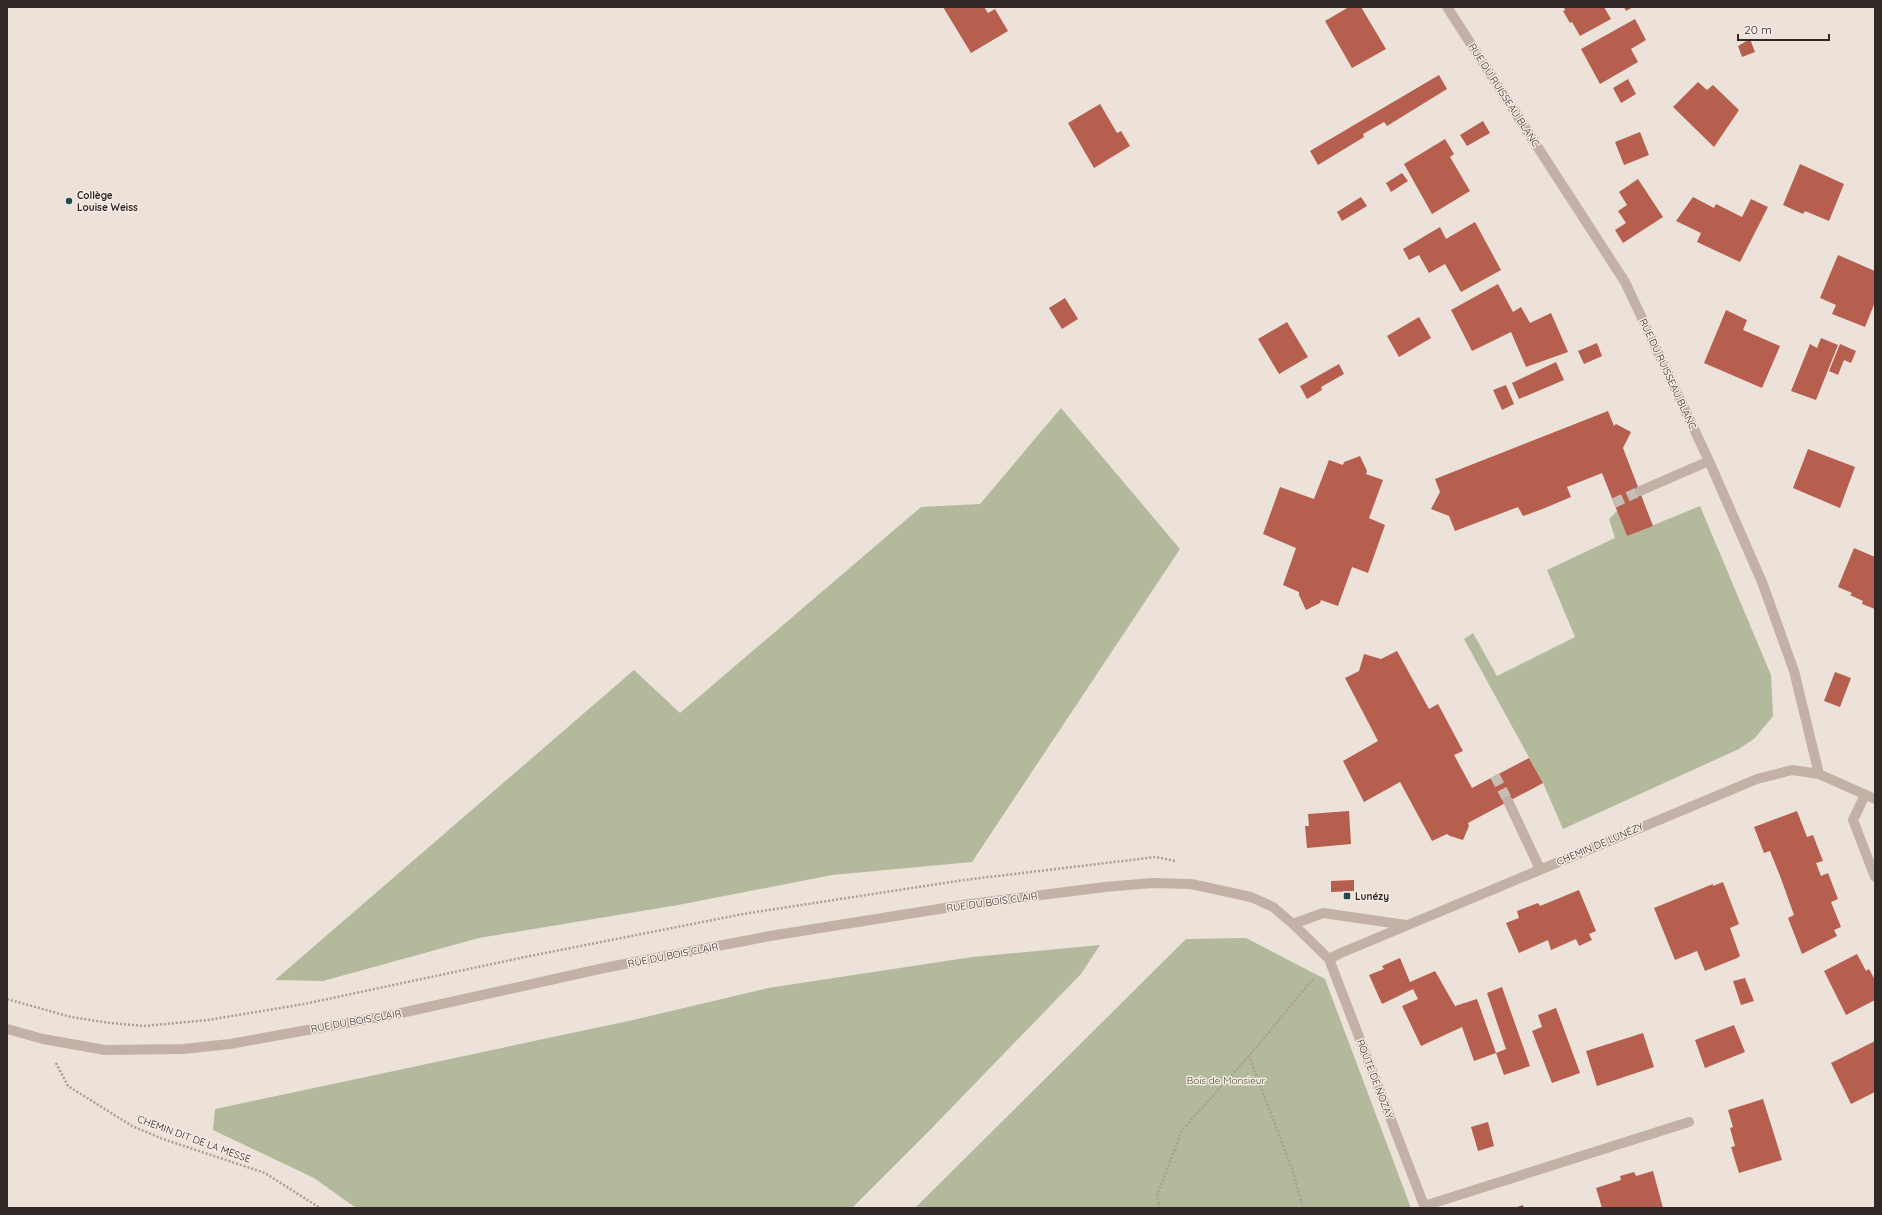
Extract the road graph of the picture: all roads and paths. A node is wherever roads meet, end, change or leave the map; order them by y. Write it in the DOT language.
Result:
graph roads {
  1 [pos="1448,7"];
  2 [pos="1709,461"];
  3 [pos="1640,491"];
  4 [pos="1819,774"];
  5 [pos="1865,795"];
  6 [pos="1875,799"];
  7 [pos="1508,801"];
  8 [pos="1540,869"];
  9 [pos="1875,877"];
  10 [pos="1293,924"];
  11 [pos="1406,925"];
  12 [pos="1326,956"];
  13 [pos="7,1029"];
  14 [pos="43,1039"];
  15 [pos="1249,1056"];
  16 [pos="1689,1122"];
  17 [pos="1424,1207"];
  18 [pos="320,1208"];
  19 [pos="1158,1208"];
  20 [pos="1303,1208"];
  1 -- 2 [label="street, RUE DU RUISSEAU BLANC"];
  2 -- 3 [label="street"];
  2 -- 4 [label="street, RUE DU RUISSEAU BLANC"];
  4 -- 5 [label="street, CHEMIN DE LUNÉZY"];
  4 -- 8 [label="street, CHEMIN DE LUNÉZY"];
  5 -- 6 [label="street, CHEMIN DE LUNÉZY"];
  5 -- 9 [label="street"];
  7 -- 8 [label="street"];
  8 -- 11 [label="street, CHEMIN DE LUNÉZY"];
  10 -- 11 [label="street"];
  10 -- 12 [label="street, RUE DU BOIS CLAIR"];
  10 -- 14 [label="street, RUE DU BOIS CLAIR"];
  11 -- 12 [label="street, CHEMIN DE LUNÉZY"];
  12 -- 15 [label="path"];
  12 -- 17 [label="street, ROUTE DE NOZAY"];
  13 -- 14 [label="street, RUE DU BOIS CLAIR"];
  14 -- 18 [label="path, CHEMIN DIT DE LA MESSE"];
  15 -- 19 [label="path"];
  15 -- 20 [label="path"];
  16 -- 17 [label="street"];
}
